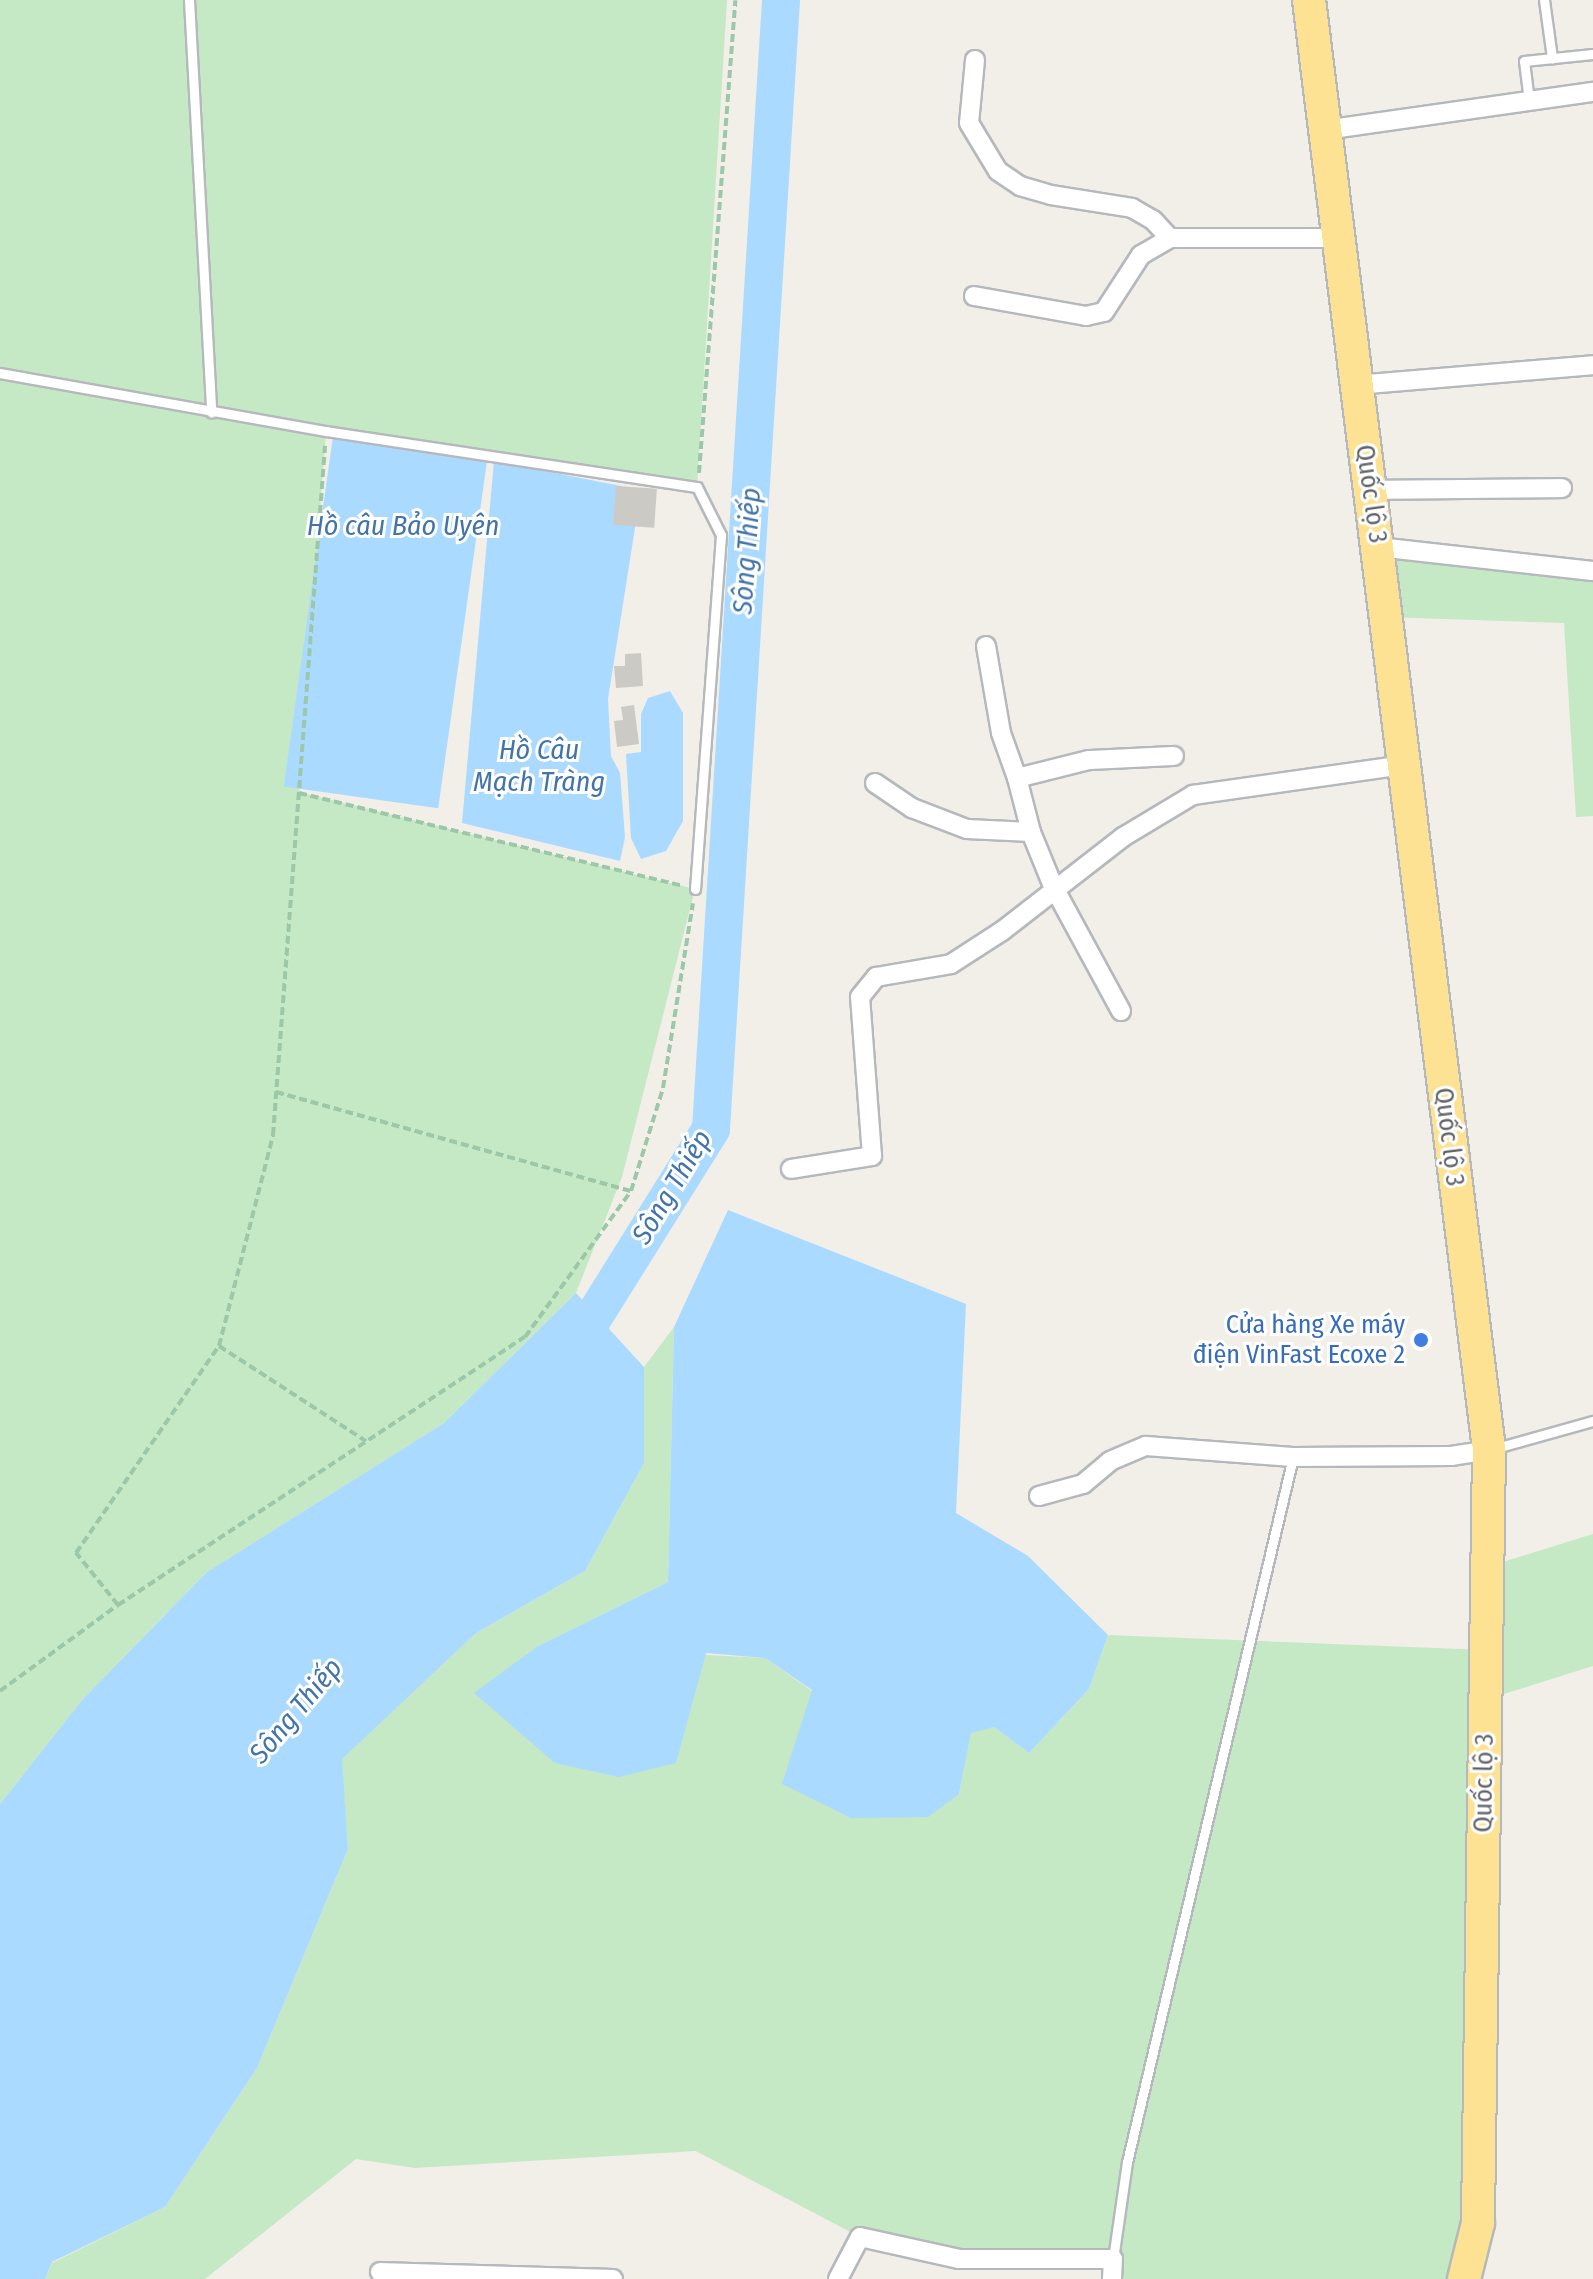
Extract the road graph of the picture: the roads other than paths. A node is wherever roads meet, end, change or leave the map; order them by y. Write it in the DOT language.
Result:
graph roads {
  1 [pos="189,0"];
  2 [pos="1309,0"];
  3 [pos="1544,0"];
  4 [pos="1593,54"];
  5 [pos="1552,58"];
  6 [pos="975,60"];
  7 [pos="1593,92"];
  8 [pos="1529,101"];
  9 [pos="1325,130"];
  10 [pos="1170,238"];
  11 [pos="1338,238"];
  12 [pos="974,296"];
  13 [pos="1593,365"];
  14 [pos="0,373"];
  15 [pos="1356,385"];
  16 [pos="211,412"];
  17 [pos="1562,488"];
  18 [pos="1369,490"];
  19 [pos="1378,547"];
  20 [pos="1593,571"];
  21 [pos="986,646"];
  22 [pos="1174,756"];
  23 [pos="1403,765"];
  24 [pos="1017,778"];
  25 [pos="875,783"];
  26 [pos="1031,832"];
  27 [pos="1053,886"];
  28 [pos="695,889"];
  29 [pos="1121,1011"];
  30 [pos="791,1169"];
  31 [pos="1593,1421"];
  32 [pos="1489,1450"];
  33 [pos="1293,1457"];
  34 [pos="1039,1496"];
  35 [pos="380,2272"];
  36 [pos="1110,2272"];
  37 [pos="543,2277"];
  38 [pos="613,2279"];
  39 [pos="838,2279"];
  40 [pos="1464,2279"];
  1 -- 16 [label="lane"];
  2 -- 9 [label="highway, Quốc lộ 3"];
  3 -- 5 [label="lane"];
  4 -- 5 [label="lane"];
  5 -- 8 [label="lane"];
  6 -- 10 [label="street"];
  7 -- 8 [label="street"];
  8 -- 9 [label="street"];
  9 -- 11 [label="highway, Quốc lộ 3"];
  10 -- 11 [label="street"];
  10 -- 12 [label="street"];
  11 -- 15 [label="highway, Quốc lộ 3"];
  13 -- 15 [label="street"];
  14 -- 16 [label="lane"];
  15 -- 18 [label="highway, Quốc lộ 3"];
  16 -- 28 [label="lane"];
  17 -- 18 [label="street"];
  18 -- 19 [label="highway, Quốc lộ 3"];
  19 -- 20 [label="street"];
  19 -- 23 [label="highway, Quốc lộ 3"];
  21 -- 24 [label="street"];
  22 -- 24 [label="street"];
  23 -- 27 [label="street"];
  23 -- 32 [label="highway, Quốc lộ 3"];
  24 -- 26 [label="street"];
  25 -- 26 [label="street"];
  26 -- 27 [label="street"];
  27 -- 29 [label="street"];
  27 -- 30 [label="street"];
  31 -- 32 [label="lane"];
  32 -- 33 [label="street"];
  32 -- 40 [label="highway, Quốc lộ 3"];
  33 -- 34 [label="street"];
  33 -- 36 [label="lane"];
  35 -- 37 [label="street"];
  36 -- 39 [label="street"];
  37 -- 38 [label="street"];
}
